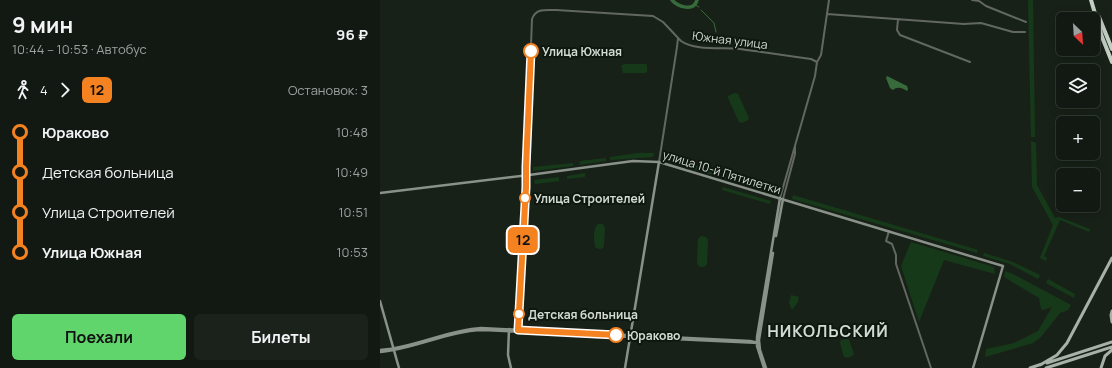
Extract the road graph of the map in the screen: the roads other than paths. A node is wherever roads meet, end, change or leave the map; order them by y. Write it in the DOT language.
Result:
graph roads {
  1 [pos="829,0"];
  2 [pos="972,0"];
  3 [pos="1091,0"];
  4 [pos="827,14"];
  5 [pos="898,19"];
  6 [pos="1026,22"];
  7 [pos="1025,32"];
  8 [pos="678,38"];
  9 [pos="683,43"];
  10 [pos="677,47"];
  11 [pos="1112,49"];
  12 [pos="817,62"];
  13 [pos="970,62"];
  14 [pos="1112,62"];
  15 [pos="659,162"];
  16 [pos="526,176"];
  17 [pos="380,193"];
  18 [pos="781,199"];
  19 [pos="889,231"];
  20 [pos="1112,258"];
  21 [pos="380,300"];
  22 [pos="1112,311"];
  23 [pos="1112,322"];
  24 [pos="509,330"];
  25 [pos="518,330"];
  26 [pos="630,337"];
  27 [pos="1112,342"];
  28 [pos="758,343"];
  29 [pos="1112,348"];
  30 [pos="393,349"];
  31 [pos="380,351"];
  32 [pos="1040,365"];
  33 [pos="399,368"];
  34 [pos="511,368"];
  35 [pos="625,368"];
  36 [pos="765,368"];
  37 [pos="931,368"];
  38 [pos="974,368"];
  39 [pos="1030,368"];
  40 [pos="1046,368"];
  41 [pos="1101,368"];
  1 -- 4 [label="street"];
  2 -- 6 [label="street"];
  3 -- 11 [label="highway"];
  3 -- 14 [label="highway"];
  4 -- 5 [label="street"];
  4 -- 12 [label="street"];
  5 -- 7 [label="street"];
  5 -- 13 [label="street"];
  8 -- 9 [label="street, Южная улица"];
  8 -- 10 [label="street"];
  8 -- 16 [label="street, Южная улица"];
  9 -- 10 [label="street"];
  9 -- 12 [label="street, Южная улица"];
  10 -- 15 [label="street"];
  12 -- 18 [label="street"];
  15 -- 16 [label="main road, улица 10-й Пятилетки"];
  15 -- 18 [label="main road, улица 10-й Пятилетки"];
  15 -- 26 [label="main road"];
  16 -- 17 [label="main road, улица 10-й Пятилетки"];
  16 -- 25 [label="main road"];
  18 -- 19 [label="main road, улица 10-й Пятилетки"];
  18 -- 28 [label="main road"];
  19 -- 37 [label="street"];
  19 -- 38 [label="main road, улица 10-й Пятилетки"];
  20 -- 32 [label="main road"];
  21 -- 30 [label="main road"];
  22 -- 23 [label="main road"];
  24 -- 25 [label="main road"];
  24 -- 30 [label="main road"];
  24 -- 34 [label="main road"];
  25 -- 26 [label="main road"];
  26 -- 28 [label="main road"];
  26 -- 35 [label="main road"];
  27 -- 32 [label="main road"];
  28 -- 36 [label="main road"];
  29 -- 40 [label="main road"];
  29 -- 41 [label="main road"];
  30 -- 31 [label="main road"];
  30 -- 33 [label="main road"];
  32 -- 39 [label="main road"];
}
